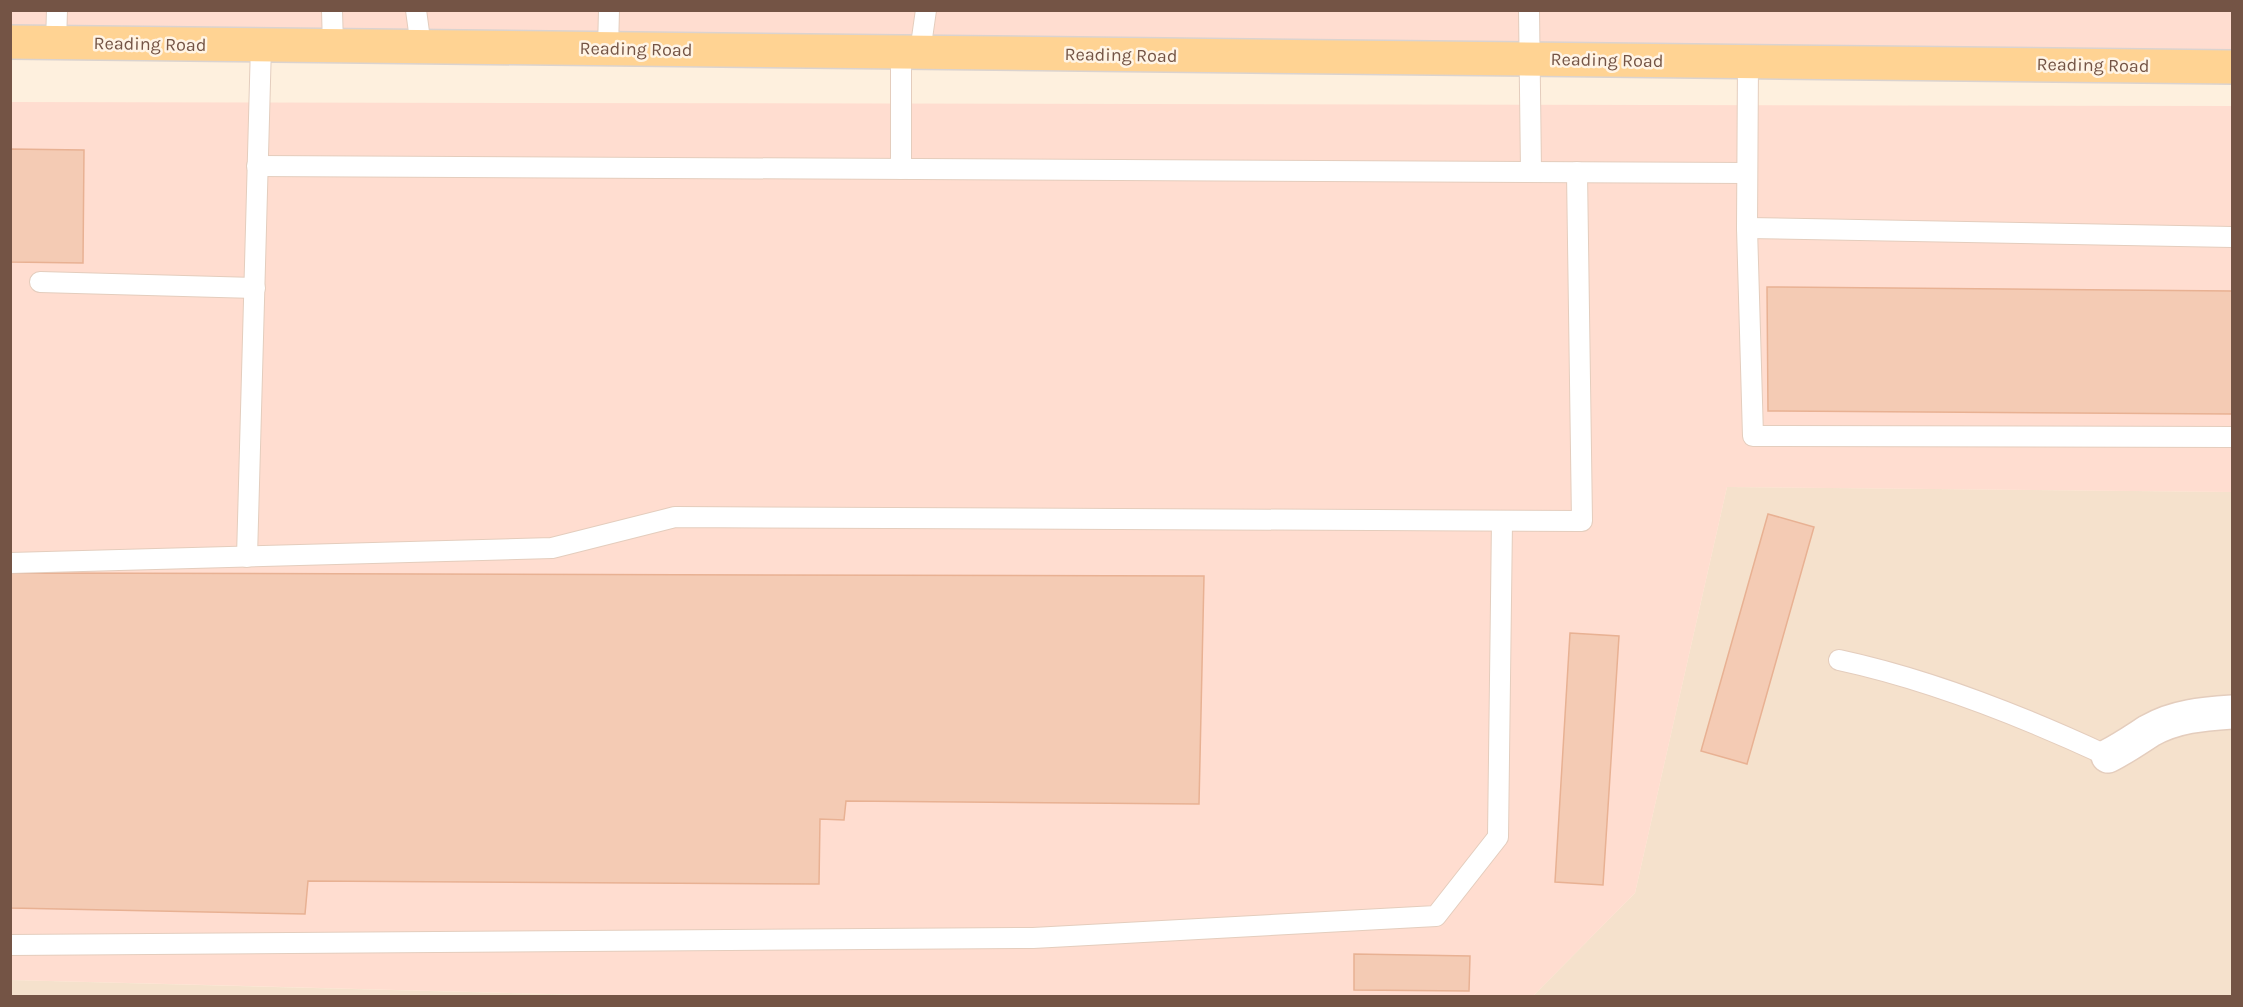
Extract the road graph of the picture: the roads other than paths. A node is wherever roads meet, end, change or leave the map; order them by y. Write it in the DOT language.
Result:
graph roads {
  1 [pos="57,10"];
  2 [pos="332,10"];
  3 [pos="416,10"];
  4 [pos="609,10"];
  5 [pos="926,10"];
  6 [pos="1529,10"];
  7 [pos="10,42"];
  8 [pos="56,43"];
  9 [pos="261,45"];
  10 [pos="333,46"];
  11 [pos="421,47"];
  12 [pos="608,49"];
  13 [pos="910,52"];
  14 [pos="1529,59"];
  15 [pos="1748,62"];
  16 [pos="2232,67"];
  17 [pos="257,166"];
  18 [pos="902,169"];
  19 [pos="1531,172"];
  20 [pos="1577,172"];
  21 [pos="1747,173"];
  22 [pos="1747,228"];
  23 [pos="2232,237"];
  24 [pos="40,282"];
  25 [pos="255,288"];
  26 [pos="2232,437"];
  27 [pos="1502,521"];
  28 [pos="248,557"];
  29 [pos="10,563"];
  30 [pos="1839,660"];
  31 [pos="2232,712"];
  32 [pos="2108,756"];
  33 [pos="10,945"];
  1 -- 8 [label="lane"];
  2 -- 10 [label="lane"];
  3 -- 11 [label="lane"];
  4 -- 12 [label="lane"];
  5 -- 13 [label="lane"];
  6 -- 14 [label="lane"];
  7 -- 8 [label="main road, Reading Road"];
  8 -- 9 [label="main road, Reading Road"];
  9 -- 10 [label="main road, Reading Road"];
  9 -- 17 [label="lane"];
  10 -- 11 [label="main road, Reading Road"];
  11 -- 12 [label="main road, Reading Road"];
  12 -- 13 [label="main road, Reading Road"];
  13 -- 14 [label="main road, Reading Road"];
  13 -- 18 [label="lane"];
  14 -- 15 [label="main road, Reading Road"];
  14 -- 19 [label="lane"];
  15 -- 16 [label="main road, Reading Road"];
  15 -- 21 [label="lane"];
  17 -- 18 [label="lane"];
  17 -- 25 [label="lane"];
  18 -- 19 [label="lane"];
  19 -- 20 [label="lane"];
  20 -- 21 [label="lane"];
  20 -- 27 [label="lane"];
  21 -- 22 [label="lane"];
  22 -- 23 [label="lane"];
  22 -- 26 [label="lane"];
  24 -- 25 [label="lane"];
  25 -- 28 [label="lane"];
  27 -- 28 [label="lane"];
  27 -- 33 [label="lane"];
  28 -- 29 [label="lane"];
  30 -- 32 [label="lane"];
  31 -- 32 [label="street"];
}
